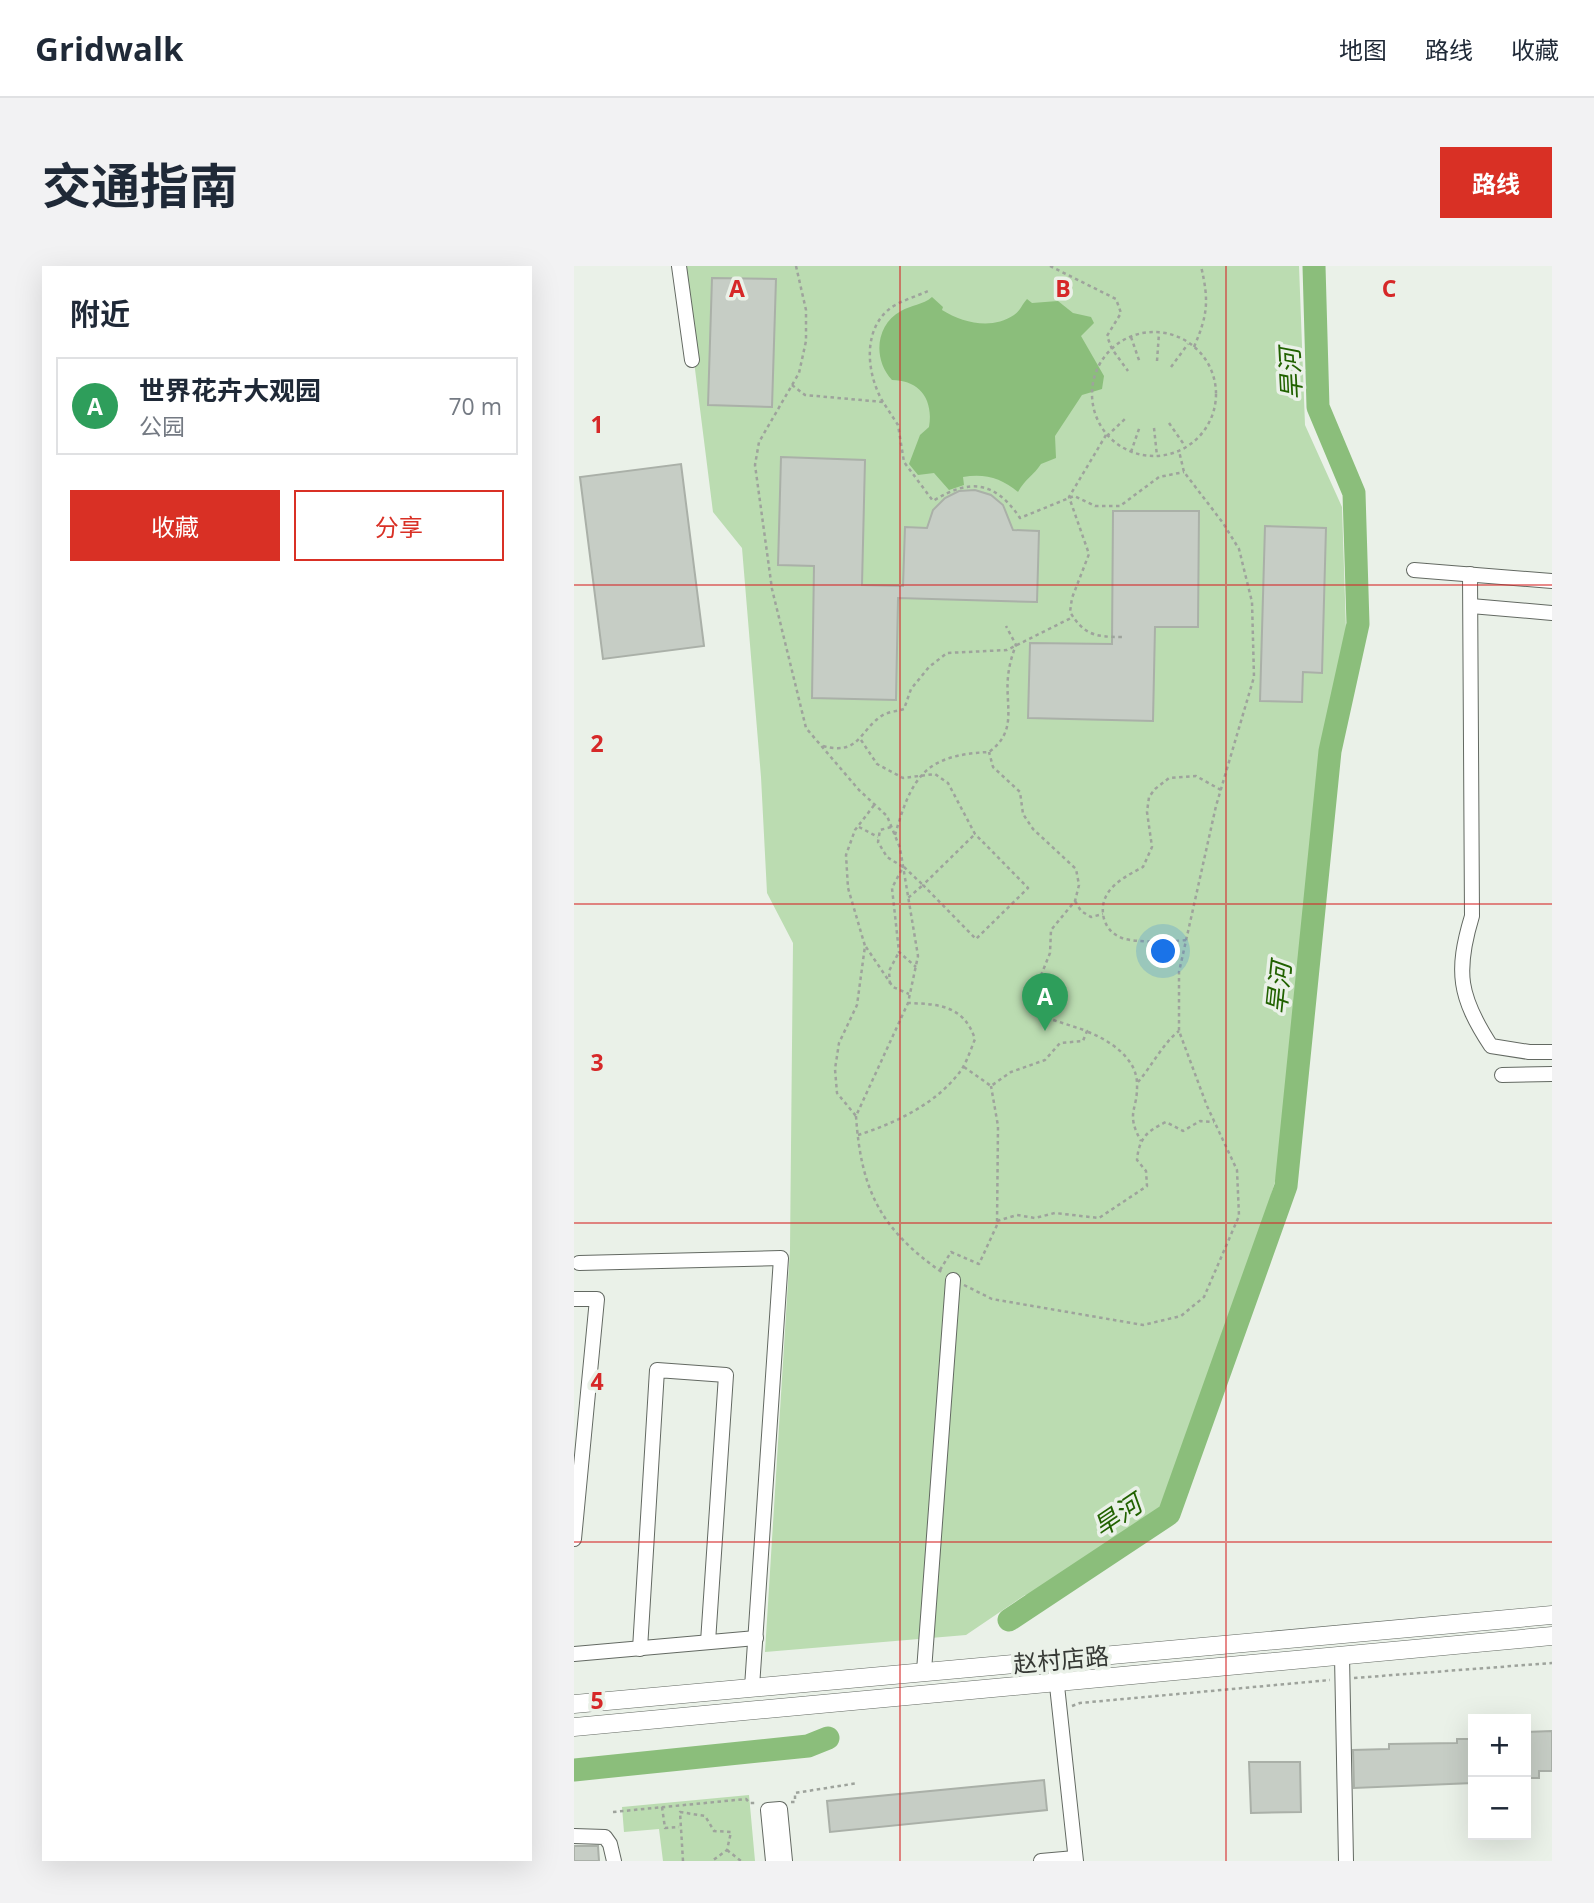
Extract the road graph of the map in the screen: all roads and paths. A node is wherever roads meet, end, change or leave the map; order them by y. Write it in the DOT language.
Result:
graph roads {
  1 [pos="679,266"];
  2 [pos="796,266"];
  3 [pos="1050,266"];
  4 [pos="1201,266"];
  5 [pos="928,291"];
  6 [pos="1159,333"];
  7 [pos="1130,337"];
  8 [pos="1188,344"];
  9 [pos="1194,348"];
  10 [pos="1112,349"];
  11 [pos="692,360"];
  12 [pos="1157,361"];
  13 [pos="1140,363"];
  14 [pos="1171,368"];
  15 [pos="1128,371"];
  16 [pos="792,385"];
  17 [pos="883,402"];
  18 [pos="1127,417"];
  19 [pos="1169,423"];
  20 [pos="1140,426"];
  21 [pos="1154,428"];
  22 [pos="1107,435"];
  23 [pos="1186,447"];
  24 [pos="1179,451"];
  25 [pos="1131,452"];
  26 [pos="1157,456"];
  27 [pos="1184,472"];
  28 [pos="1069,497"];
  29 [pos="1414,570"];
  30 [pos="1471,574"];
  31 [pos="1552,580"];
  32 [pos="1471,606"];
  33 [pos="1552,613"];
  34 [pos="1073,617"];
  35 [pos="1006,626"];
  36 [pos="1122,637"];
  37 [pos="1016,645"];
  38 [pos="861,740"];
  39 [pos="822,746"];
  40 [pos="989,751"];
  41 [pos="923,775"];
  42 [pos="1221,790"];
  43 [pos="875,804"];
  44 [pos="858,826"];
  45 [pos="891,827"];
  46 [pos="975,834"];
  47 [pos="895,835"];
  48 [pos="878,837"];
  49 [pos="903,867"];
  50 [pos="923,886"];
  51 [pos="908,898"];
  52 [pos="1075,901"];
  53 [pos="1103,914"];
  54 [pos="1186,940"];
  55 [pos="865,946"];
  56 [pos="899,952"];
  57 [pos="916,967"];
  58 [pos="890,984"];
  59 [pos="909,994"];
  60 [pos="908,1003"];
  61 [pos="1087,1031"];
  62 [pos="1179,1031"];
  63 [pos="1552,1052"];
  64 [pos="964,1067"];
  65 [pos="1552,1074"];
  66 [pos="1502,1075"];
  67 [pos="1138,1082"];
  68 [pos="991,1086"];
  69 [pos="856,1116"];
  70 [pos="1214,1122"];
  71 [pos="858,1135"];
  72 [pos="1141,1141"];
  73 [pos="998,1221"];
  74 [pos="579,1263"];
  75 [pos="940,1271"];
  76 [pos="953,1280"];
  77 [pos="574,1299"];
  78 [pos="578,1446"];
  79 [pos="574,1539"];
  80 [pos="1552,1615"];
  81 [pos="1552,1636"];
  82 [pos="756,1638"];
  83 [pos="708,1643"];
  84 [pos="640,1648"];
  85 [pos="574,1654"];
  86 [pos="1342,1656"];
  87 [pos="1054,1658"];
  88 [pos="1552,1663"];
  89 [pos="924,1671"];
  90 [pos="1343,1679"];
  91 [pos="1057,1684"];
  92 [pos="752,1687"];
  93 [pos="574,1704"];
  94 [pos="1060,1712"];
  95 [pos="574,1727"];
  96 [pos="858,1783"];
  97 [pos="759,1803"];
  98 [pos="784,1803"];
  99 [pos="662,1806"];
  100 [pos="614,1812"];
  101 [pos="679,1827"];
  102 [pos="574,1836"];
  103 [pos="727,1850"];
  104 [pos="1075,1859"];
  105 [pos="614,1861"];
  106 [pos="682,1861"];
  107 [pos="712,1861"];
  108 [pos="741,1861"];
  109 [pos="773,1861"];
  110 [pos="785,1861"];
  111 [pos="1041,1861"];
  112 [pos="1346,1861"];
  1 -- 11 [label="street"];
  2 -- 16 [label="path"];
  3 -- 10 [label="path"];
  4 -- 9 [label="path"];
  5 -- 17 [label="path"];
  6 -- 7 [label="path"];
  6 -- 8 [label="path"];
  6 -- 12 [label="path"];
  7 -- 10 [label="path"];
  7 -- 13 [label="path"];
  8 -- 9 [label="path"];
  8 -- 14 [label="path"];
  9 -- 23 [label="path"];
  10 -- 15 [label="path"];
  10 -- 22 [label="path"];
  16 -- 17 [label="path"];
  16 -- 39 [label="path"];
  17 -- 28 [label="path"];
  18 -- 22 [label="path"];
  19 -- 23 [label="path"];
  20 -- 25 [label="path"];
  21 -- 26 [label="path"];
  22 -- 25 [label="path"];
  22 -- 28 [label="path"];
  23 -- 24 [label="path"];
  24 -- 26 [label="path"];
  24 -- 27 [label="path"];
  25 -- 26 [label="path"];
  27 -- 28 [label="path"];
  27 -- 42 [label="path"];
  28 -- 34 [label="path"];
  29 -- 30 [label="street"];
  30 -- 31 [label="street"];
  30 -- 32 [label="street"];
  32 -- 33 [label="street"];
  32 -- 63 [label="street"];
  34 -- 36 [label="path"];
  34 -- 37 [label="path"];
  35 -- 37 [label="path"];
  37 -- 38 [label="path"];
  37 -- 40 [label="path"];
  38 -- 39 [label="path"];
  38 -- 41 [label="path"];
  39 -- 43 [label="path"];
  40 -- 41 [label="path"];
  40 -- 52 [label="path"];
  41 -- 46 [label="path"];
  41 -- 47 [label="path"];
  42 -- 53 [label="path"];
  42 -- 54 [label="path"];
  43 -- 44 [label="path"];
  43 -- 45 [label="path"];
  44 -- 48 [label="path"];
  44 -- 55 [label="path"];
  45 -- 47 [label="path"];
  45 -- 48 [label="path"];
  46 -- 50 [label="path"];
  46 -- 50 [label="path"];
  47 -- 49 [label="path"];
  48 -- 49 [label="path"];
  49 -- 50 [label="path"];
  49 -- 51 [label="path"];
  49 -- 56 [label="path"];
  50 -- 51 [label="path"];
  51 -- 57 [label="path"];
  52 -- 53 [label="path"];
  52 -- 61 [label="path"];
  53 -- 54 [label="path"];
  54 -- 62 [label="path"];
  55 -- 58 [label="path"];
  55 -- 69 [label="path"];
  56 -- 57 [label="path"];
  56 -- 58 [label="path"];
  57 -- 59 [label="path"];
  58 -- 59 [label="path"];
  59 -- 60 [label="path"];
  60 -- 64 [label="path"];
  60 -- 69 [label="path"];
  61 -- 67 [label="path"];
  61 -- 68 [label="path"];
  62 -- 67 [label="path"];
  62 -- 70 [label="path"];
  64 -- 68 [label="path"];
  64 -- 71 [label="path"];
  65 -- 66 [label="street"];
  67 -- 72 [label="path"];
  68 -- 73 [label="path"];
  69 -- 71 [label="path"];
  70 -- 72 [label="path"];
  70 -- 76 [label="path"];
  71 -- 75 [label="path"];
  72 -- 73 [label="path"];
  73 -- 75 [label="path"];
  74 -- 82 [label="street"];
  75 -- 76 [label="path"];
  76 -- 89 [label="street"];
  77 -- 78 [label="street"];
  78 -- 79 [label="street"];
  80 -- 87 [label="main road, 赵村店路"];
  81 -- 86 [label="main road, 赵村店路"];
  82 -- 83 [label="street"];
  82 -- 92 [label="street"];
  83 -- 84 [label="street"];
  83 -- 84 [label="street"];
  84 -- 85 [label="street"];
  86 -- 90 [label="street"];
  86 -- 91 [label="main road, 赵村店路"];
  87 -- 89 [label="main road, 赵村店路"];
  87 -- 91 [label="street"];
  88 -- 90 [label="path"];
  89 -- 92 [label="main road, 赵村店路"];
  90 -- 94 [label="path"];
  90 -- 112 [label="street"];
  91 -- 94 [label="street"];
  91 -- 95 [label="main road, 赵村店路"];
  92 -- 93 [label="main road, 赵村店路"];
  94 -- 104 [label="street"];
  96 -- 98 [label="path"];
  97 -- 99 [label="path"];
  99 -- 100 [label="path"];
  99 -- 101 [label="path"];
  101 -- 103 [label="path"];
  101 -- 106 [label="path"];
  102 -- 105 [label="street"];
  103 -- 107 [label="path"];
  103 -- 108 [label="path"];
  104 -- 111 [label="street"];
  109 -- 110 [label="street"];
}
